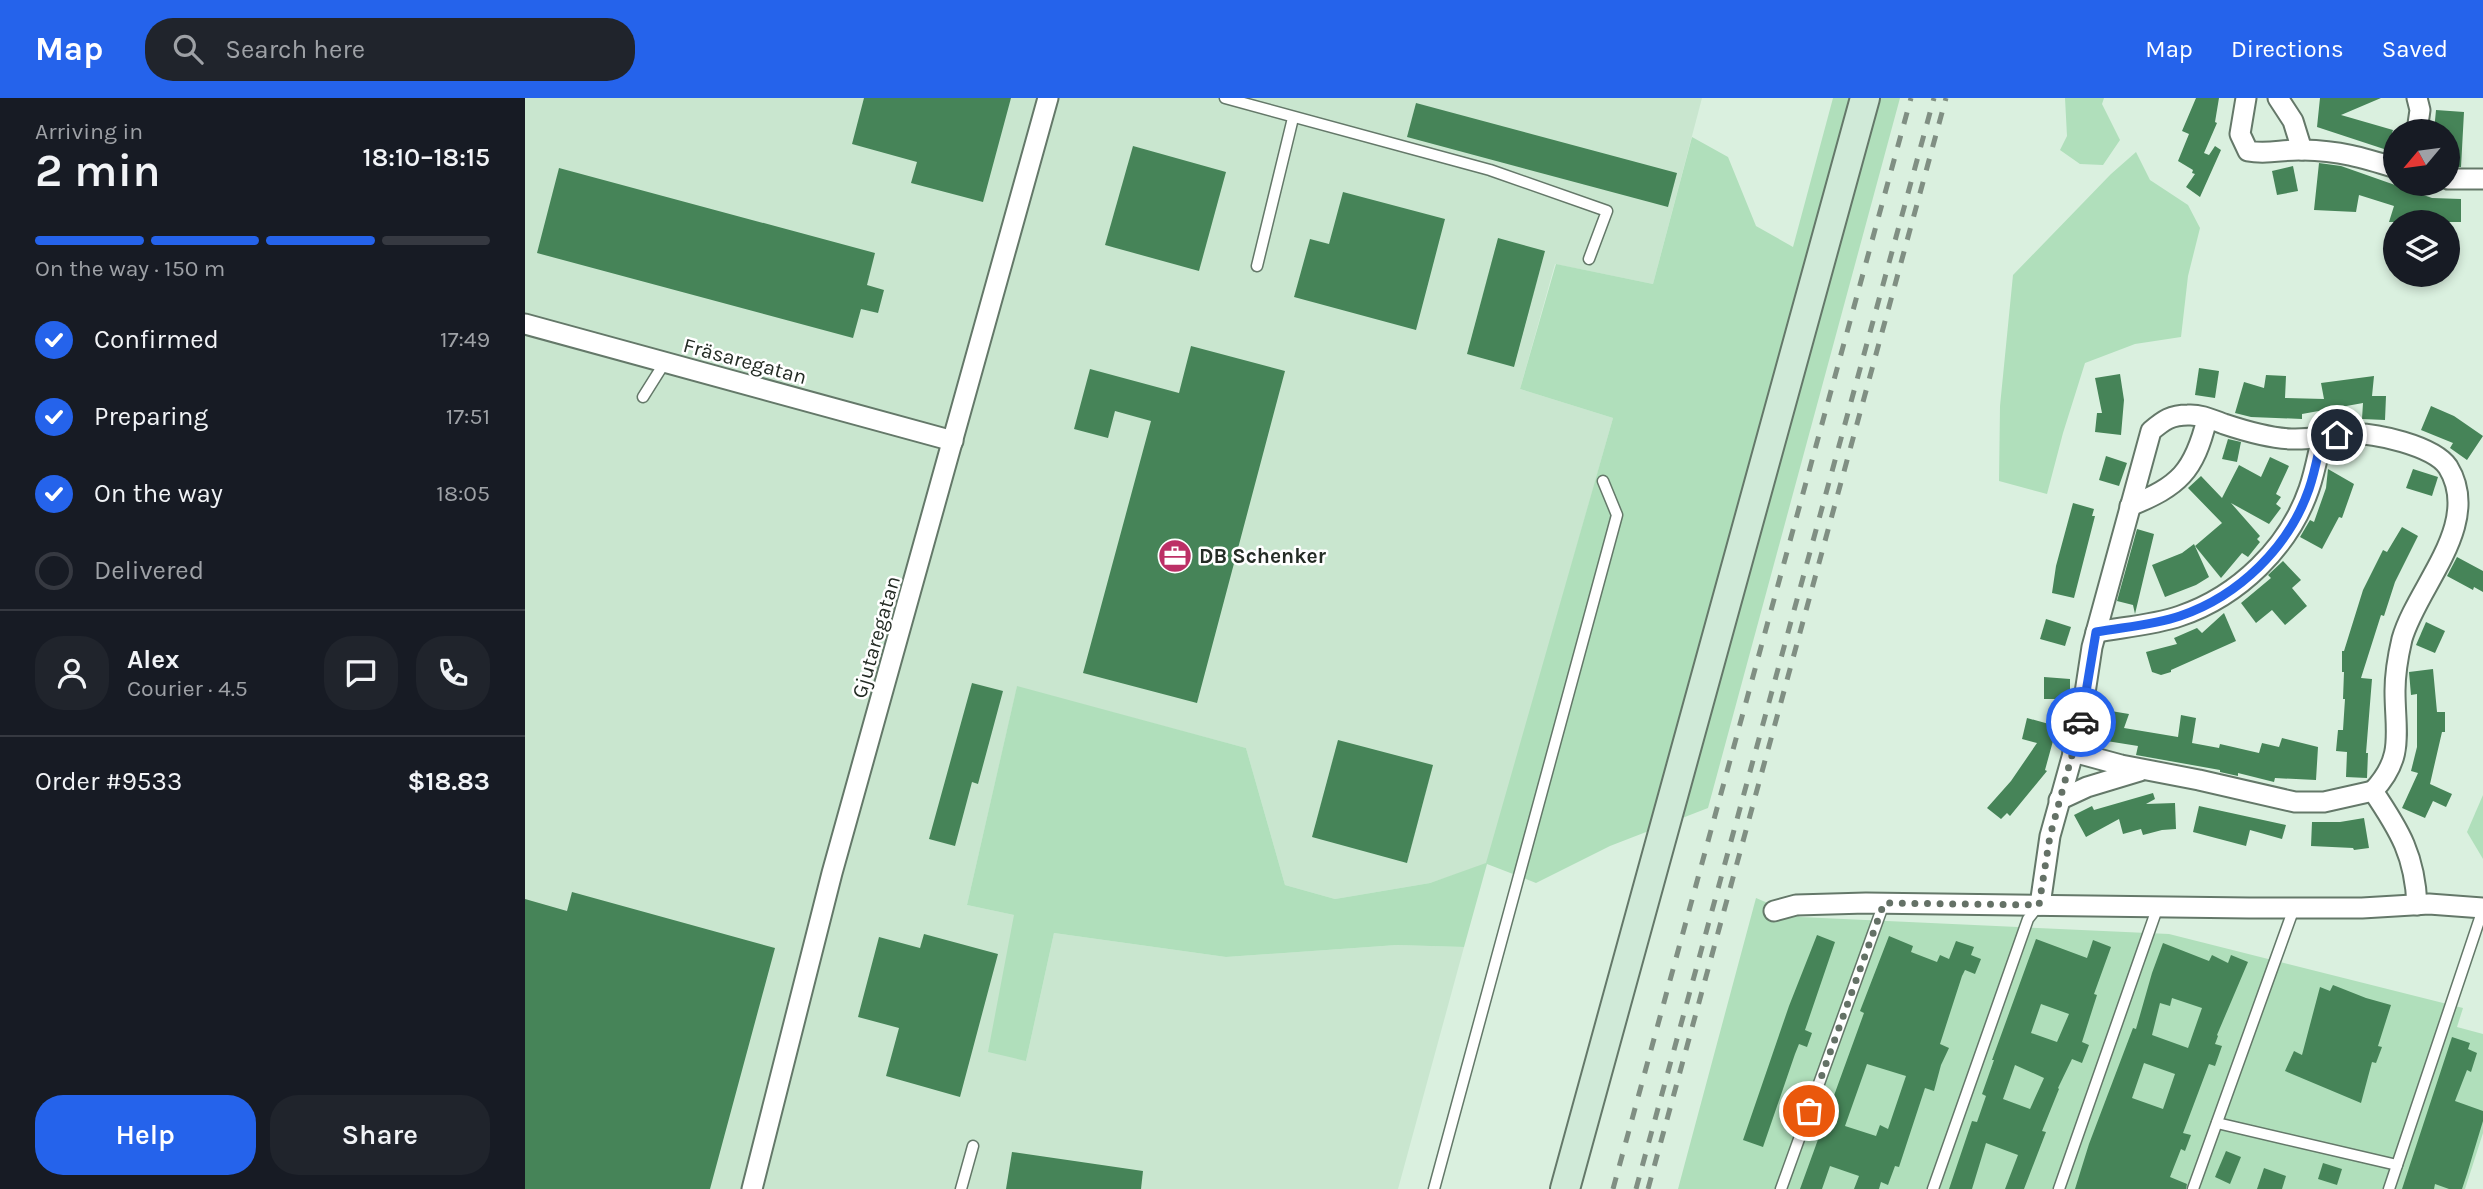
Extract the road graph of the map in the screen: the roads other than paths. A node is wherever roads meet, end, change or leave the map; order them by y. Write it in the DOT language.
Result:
graph roads {
  1 [pos="1048,98"];
  2 [pos="1225,98"];
  3 [pos="1865,98"];
  4 [pos="2246,98"];
  5 [pos="2278,98"];
  6 [pos="2417,98"];
  7 [pos="1293,118"];
  8 [pos="2419,119"];
  9 [pos="2302,150"];
  10 [pos="2383,164"];
  11 [pos="2461,179"];
  12 [pos="2483,179"];
  13 [pos="1589,259"];
  14 [pos="1257,266"];
  15 [pos="525,324"];
  16 [pos="665,362"];
  17 [pos="643,397"];
  18 [pos="2207,419"];
  19 [pos="2322,437"];
  20 [pos="953,441"];
  21 [pos="1603,481"];
  22 [pos="2130,506"];
  23 [pos="2096,632"];
  24 [pos="2073,752"];
  25 [pos="2145,770"];
  26 [pos="2374,791"];
  27 [pos="2059,800"];
  28 [pos="1884,903"];
  29 [pos="2039,905"];
  30 [pos="2417,905"];
  31 [pos="2158,906"];
  32 [pos="2294,908"];
  33 [pos="2483,908"];
  34 [pos="1774,911"];
  35 [pos="2217,1123"];
  36 [pos="973,1146"];
  37 [pos="2397,1165"];
  38 [pos="752,1189"];
  39 [pos="961,1189"];
  40 [pos="1434,1189"];
  41 [pos="1565,1189"];
  42 [pos="1781,1189"];
  43 [pos="1933,1189"];
  44 [pos="2059,1189"];
  45 [pos="2193,1189"];
  46 [pos="2389,1189"];
  1 -- 20 [label="street, Gjutaregatan"];
  2 -- 7 [label="lane"];
  3 -- 41 [label="main road"];
  4 -- 9 [label="street"];
  5 -- 9 [label="street"];
  6 -- 8 [label="street"];
  7 -- 13 [label="lane"];
  7 -- 14 [label="lane"];
  9 -- 10 [label="street"];
  11 -- 12 [label="street"];
  15 -- 16 [label="street, Fräsaregatan"];
  16 -- 17 [label="lane"];
  16 -- 20 [label="street, Fräsaregatan"];
  18 -- 19 [label="street"];
  18 -- 22 [label="street"];
  18 -- 22 [label="street"];
  19 -- 23 [label="street"];
  19 -- 26 [label="street"];
  20 -- 38 [label="street, Gjutaregatan"];
  21 -- 40 [label="lane"];
  22 -- 23 [label="street"];
  23 -- 24 [label="street"];
  24 -- 25 [label="street"];
  24 -- 27 [label="street"];
  25 -- 26 [label="street"];
  25 -- 27 [label="street"];
  26 -- 30 [label="street"];
  27 -- 29 [label="street"];
  28 -- 29 [label="street"];
  28 -- 34 [label="street"];
  28 -- 42 [label="lane"];
  29 -- 31 [label="street"];
  29 -- 43 [label="lane"];
  30 -- 32 [label="street"];
  30 -- 33 [label="street"];
  31 -- 32 [label="street"];
  31 -- 44 [label="lane"];
  32 -- 35 [label="lane"];
  33 -- 37 [label="lane"];
  35 -- 37 [label="lane"];
  35 -- 45 [label="lane"];
  36 -- 39 [label="lane"];
  37 -- 46 [label="lane"];
}
